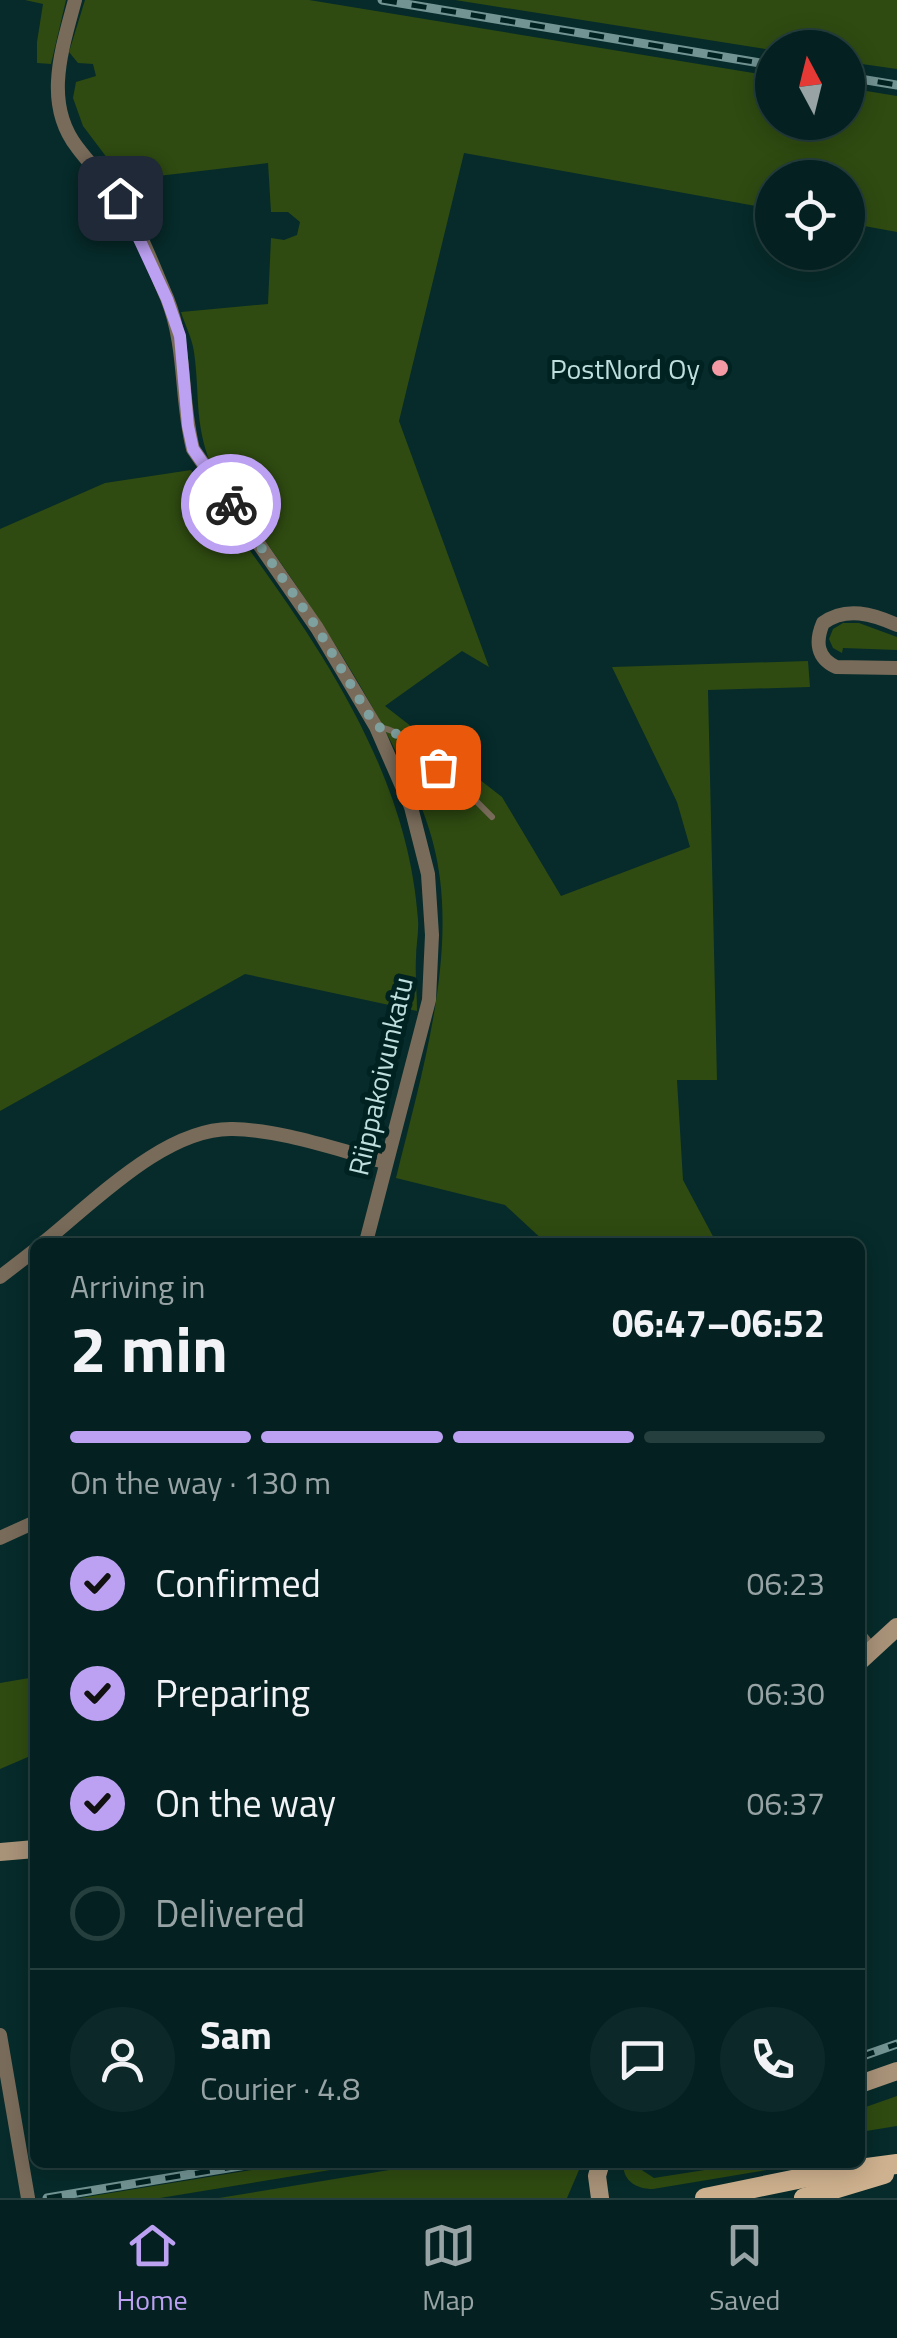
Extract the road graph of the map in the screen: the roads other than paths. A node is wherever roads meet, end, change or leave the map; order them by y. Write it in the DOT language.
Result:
graph roads {
  1 [pos="75,0"];
  2 [pos="897,625"];
  3 [pos="897,668"];
  4 [pos="376,727"];
  5 [pos="492,816"];
  6 [pos="385,1162"];
  7 [pos="49,1238"];
  8 [pos="367,1238"];
  9 [pos="30,1254"];
  10 [pos="0,1278"];
  11 [pos="30,1524"];
  12 [pos="0,1538"];
  13 [pos="897,1627"];
  14 [pos="867,1654"];
  15 [pos="30,1849"];
  16 [pos="0,1852"];
  17 [pos="0,2035"];
  18 [pos="897,2072"];
  19 [pos="3,2078"];
  20 [pos="865,2082"];
  21 [pos="897,2167"];
  22 [pos="600,2168"];
  23 [pos="28,2198"];
  24 [pos="600,2198"];
  25 [pos="704,2198"];
  26 [pos="804,2198"];
  1 -- 4 [label="street, Riippakoivunkatu"];
  2 -- 3 [label="street"];
  4 -- 5 [label="lane"];
  4 -- 6 [label="street, Riippakoivunkatu"];
  6 -- 7 [label="street"];
  6 -- 8 [label="street, Riippakoivunkatu"];
  9 -- 10 [label="street"];
  11 -- 12 [label="street"];
  13 -- 14 [label="street"];
  15 -- 16 [label="street"];
  17 -- 19 [label="street"];
  18 -- 20 [label="street"];
  19 -- 23 [label="street"];
  21 -- 25 [label="main road"];
  21 -- 26 [label="main road"];
  22 -- 24 [label="street"];
}
